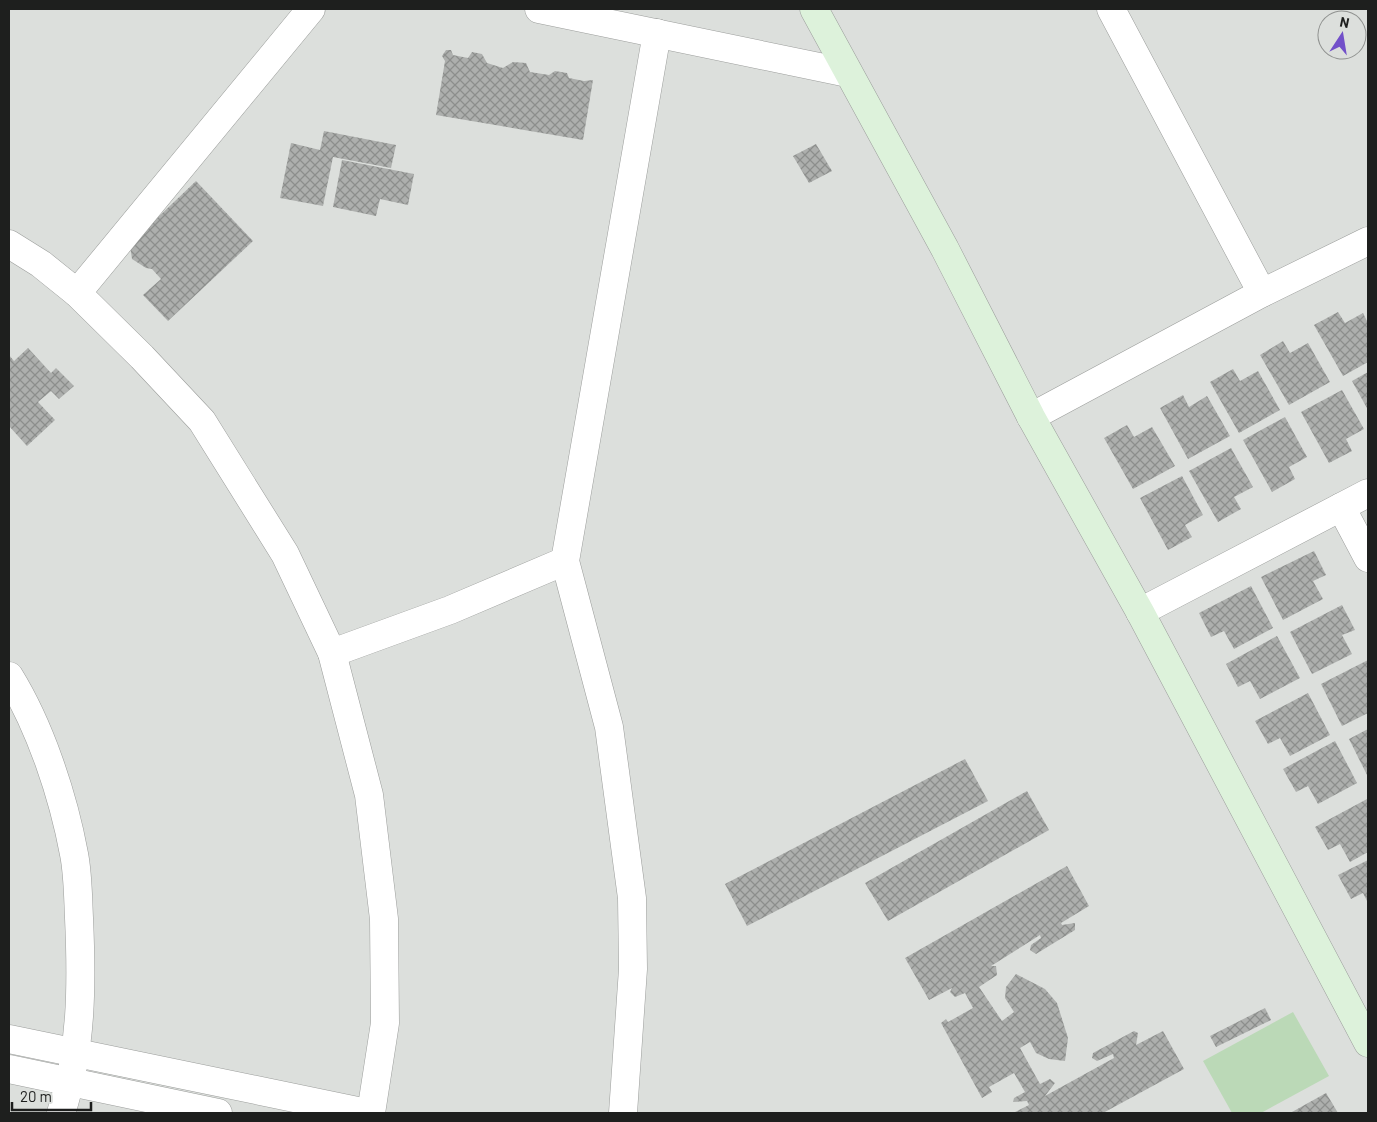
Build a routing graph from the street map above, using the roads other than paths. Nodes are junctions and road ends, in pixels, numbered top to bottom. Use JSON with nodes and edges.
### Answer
{"nodes":[{"id":1,"x":311,"y":9,"type":"edge"},
{"id":2,"x":545,"y":9,"type":"edge"},
{"id":3,"x":814,"y":9,"type":"edge"},
{"id":4,"x":1111,"y":9,"type":"edge"},
{"id":5,"x":657,"y":33,"type":"junction"},
{"id":6,"x":848,"y":73,"type":"junction"},
{"id":7,"x":1368,"y":240,"type":"edge"},
{"id":8,"x":9,"y":244,"type":"edge"},
{"id":9,"x":77,"y":292,"type":"junction"},
{"id":10,"x":1262,"y":293,"type":"junction"},
{"id":11,"x":1031,"y":417,"type":"junction"},
{"id":12,"x":1368,"y":493,"type":"edge"},
{"id":13,"x":1341,"y":508,"type":"junction"},
{"id":14,"x":1368,"y":558,"type":"edge"},
{"id":15,"x":565,"y":561,"type":"junction"},
{"id":16,"x":1140,"y":612,"type":"junction"},
{"id":17,"x":332,"y":653,"type":"junction"},
{"id":18,"x":9,"y":676,"type":"edge"},
{"id":19,"x":9,"y":1039,"type":"edge"},
{"id":20,"x":1368,"y":1044,"type":"edge"},
{"id":21,"x":77,"y":1054,"type":"junction"},
{"id":22,"x":9,"y":1070,"type":"edge"},
{"id":23,"x":71,"y":1083,"type":"junction"},
{"id":24,"x":61,"y":1113,"type":"edge"},
{"id":25,"x":218,"y":1113,"type":"edge"},
{"id":26,"x":369,"y":1113,"type":"edge"},
{"id":27,"x":623,"y":1113,"type":"edge"}],
"edges":[{"from":1,"to":9,"type":"street"},
{"from":2,"to":5,"type":"street"},
{"from":3,"to":6,"type":"main road"},
{"from":4,"to":10,"type":"street"},
{"from":5,"to":6,"type":"street"},
{"from":5,"to":15,"type":"street"},
{"from":6,"to":11,"type":"main road"},
{"from":7,"to":10,"type":"street"},
{"from":8,"to":9,"type":"street"},
{"from":9,"to":17,"type":"street"},
{"from":10,"to":11,"type":"street"},
{"from":11,"to":16,"type":"main road"},
{"from":12,"to":13,"type":"street"},
{"from":13,"to":14,"type":"street"},
{"from":13,"to":16,"type":"street"},
{"from":15,"to":17,"type":"street"},
{"from":15,"to":27,"type":"street"},
{"from":16,"to":20,"type":"main road"},
{"from":17,"to":26,"type":"street"},
{"from":18,"to":21,"type":"street"},
{"from":19,"to":21,"type":"street"},
{"from":21,"to":23,"type":"street"},
{"from":21,"to":26,"type":"street"},
{"from":22,"to":23,"type":"street"},
{"from":23,"to":24,"type":"street"},
{"from":23,"to":25,"type":"street"}]}
